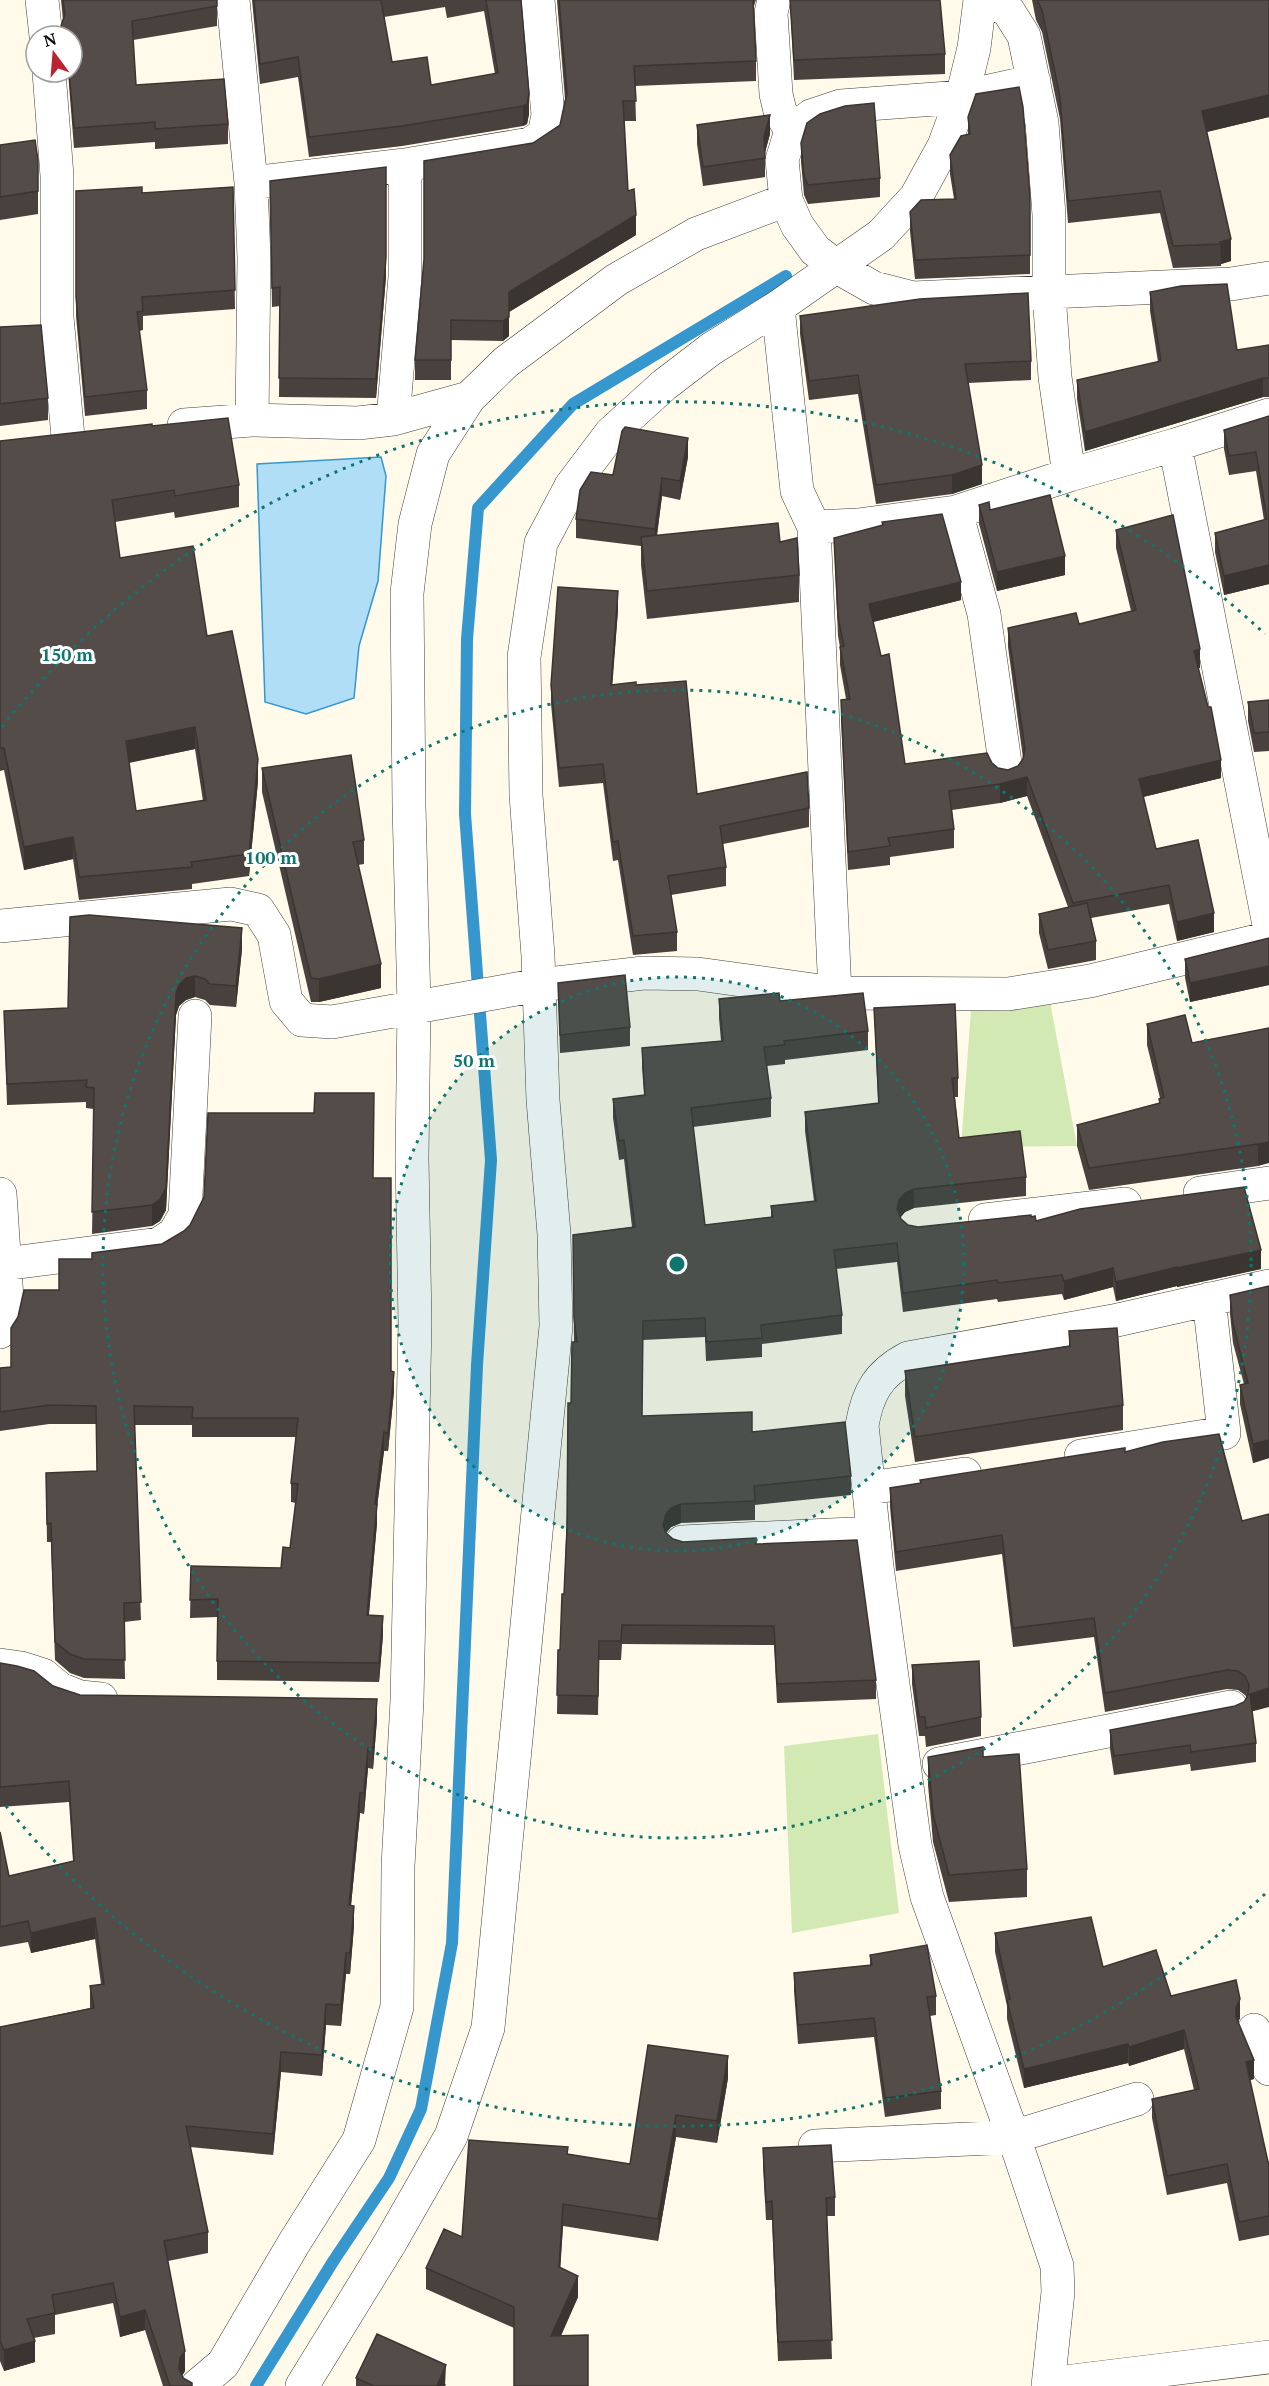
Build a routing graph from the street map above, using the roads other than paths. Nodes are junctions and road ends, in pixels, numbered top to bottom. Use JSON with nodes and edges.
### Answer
{"nodes":[{"id":1,"x":42,"y":0,"type":"edge"},
{"id":2,"x":233,"y":0,"type":"edge"},
{"id":3,"x":538,"y":0,"type":"edge"},
{"id":4,"x":774,"y":0,"type":"edge"},
{"id":5,"x":980,"y":0,"type":"edge"},
{"id":6,"x":993,"y":0,"type":"edge"},
{"id":7,"x":45,"y":24,"type":"edge"},
{"id":8,"x":1034,"y":81,"type":"junction"},
{"id":9,"x":51,"y":84,"type":"edge"},
{"id":10,"x":962,"y":97,"type":"junction"},
{"id":11,"x":790,"y":131,"type":"junction"},
{"id":12,"x":405,"y":165,"type":"junction"},
{"id":13,"x":251,"y":183,"type":"junction"},
{"id":14,"x":786,"y":200,"type":"junction"},
{"id":15,"x":837,"y":267,"type":"junction"},
{"id":16,"x":1269,"y":278,"type":"edge"},
{"id":17,"x":1049,"y":294,"type":"junction"},
{"id":18,"x":778,"y":307,"type":"junction"},
{"id":19,"x":469,"y":398,"type":"junction"},
{"id":20,"x":1269,"y":415,"type":"edge"},
{"id":21,"x":393,"y":419,"type":"junction"},
{"id":22,"x":252,"y":420,"type":"junction"},
{"id":23,"x":151,"y":427,"type":"edge"},
{"id":24,"x":66,"y":437,"type":"edge"},
{"id":25,"x":1175,"y":445,"type":"junction"},
{"id":26,"x":1069,"y":475,"type":"junction"},
{"id":27,"x":956,"y":512,"type":"junction"},
{"id":28,"x":814,"y":527,"type":"junction"},
{"id":29,"x":1006,"y":770,"type":"edge"},
{"id":30,"x":1269,"y":925,"type":"edge"},
{"id":31,"x":0,"y":926,"type":"edge"},
{"id":32,"x":1269,"y":938,"type":"edge"},
{"id":33,"x":539,"y":985,"type":"junction"},
{"id":34,"x":835,"y":993,"type":"junction"},
{"id":35,"x":414,"y":1006,"type":"junction"},
{"id":36,"x":195,"y":1016,"type":"dead end"},
{"id":37,"x":1269,"y":1183,"type":"edge"},
{"id":38,"x":0,"y":1194,"type":"edge"},
{"id":39,"x":951,"y":1224,"type":"edge"},
{"id":40,"x":4,"y":1263,"type":"junction"},
{"id":41,"x":1269,"y":1286,"type":"edge"},
{"id":42,"x":1209,"y":1299,"type":"junction"},
{"id":43,"x":0,"y":1332,"type":"edge"},
{"id":44,"x":1052,"y":1461,"type":"edge"},
{"id":45,"x":994,"y":1469,"type":"edge"},
{"id":46,"x":869,"y":1488,"type":"junction"},
{"id":47,"x":873,"y":1533,"type":"junction"},
{"id":48,"x":682,"y":1542,"type":"edge"},
{"id":49,"x":0,"y":1665,"type":"edge"},
{"id":50,"x":125,"y":1699,"type":"edge"},
{"id":51,"x":1231,"y":1707,"type":"edge"},
{"id":52,"x":905,"y":1770,"type":"junction"},
{"id":53,"x":1254,"y":2030,"type":"dead end"},
{"id":54,"x":1269,"y":2069,"type":"edge"},
{"id":55,"x":1137,"y":2099,"type":"dead end"},
{"id":56,"x":1013,"y":2137,"type":"junction"},
{"id":57,"x":815,"y":2146,"type":"edge"},
{"id":58,"x":1269,"y":2357,"type":"edge"},
{"id":59,"x":1048,"y":2385,"type":"edge"},
{"id":60,"x":197,"y":2386,"type":"edge"},
{"id":61,"x":302,"y":2386,"type":"edge"}],
"edges":[{"from":1,"to":7,"type":"street"},
{"from":2,"to":13,"type":"street"},
{"from":3,"to":12,"type":"street"},
{"from":4,"to":11,"type":"street"},
{"from":5,"to":10,"type":"street"},
{"from":6,"to":8,"type":"street"},
{"from":8,"to":10,"type":"street"},
{"from":8,"to":17,"type":"street"},
{"from":9,"to":24,"type":"street"},
{"from":10,"to":11,"type":"street"},
{"from":10,"to":15,"type":"street"},
{"from":11,"to":14,"type":"street"},
{"from":12,"to":13,"type":"street"},
{"from":12,"to":21,"type":"street"},
{"from":13,"to":22,"type":"street"},
{"from":14,"to":15,"type":"street"},
{"from":14,"to":19,"type":"street"},
{"from":15,"to":17,"type":"street"},
{"from":15,"to":18,"type":"street"},
{"from":16,"to":17,"type":"street"},
{"from":17,"to":26,"type":"street"},
{"from":18,"to":28,"type":"street"},
{"from":18,"to":33,"type":"street"},
{"from":19,"to":21,"type":"street"},
{"from":19,"to":35,"type":"street"},
{"from":20,"to":25,"type":"street"},
{"from":21,"to":22,"type":"street"},
{"from":22,"to":23,"type":"street"},
{"from":25,"to":26,"type":"street"},
{"from":25,"to":30,"type":"street"},
{"from":26,"to":27,"type":"street"},
{"from":27,"to":28,"type":"street"},
{"from":27,"to":29,"type":"street"},
{"from":28,"to":34,"type":"street"},
{"from":31,"to":35,"type":"street"},
{"from":32,"to":34,"type":"street"},
{"from":33,"to":34,"type":"street"},
{"from":33,"to":35,"type":"street"},
{"from":33,"to":61,"type":"street"},
{"from":35,"to":60,"type":"street"},
{"from":36,"to":40,"type":"street"},
{"from":37,"to":39,"type":"street"},
{"from":38,"to":40,"type":"street"},
{"from":40,"to":43,"type":"street"},
{"from":41,"to":42,"type":"street"},
{"from":42,"to":44,"type":"street"},
{"from":42,"to":46,"type":"street"},
{"from":45,"to":46,"type":"street"},
{"from":46,"to":47,"type":"street"},
{"from":47,"to":48,"type":"street"},
{"from":47,"to":52,"type":"street"},
{"from":49,"to":50,"type":"street"},
{"from":51,"to":52,"type":"street"},
{"from":52,"to":56,"type":"street"},
{"from":53,"to":54,"type":"street"},
{"from":55,"to":56,"type":"street"},
{"from":56,"to":57,"type":"street"},
{"from":56,"to":59,"type":"street"},
{"from":58,"to":59,"type":"street"}]}
